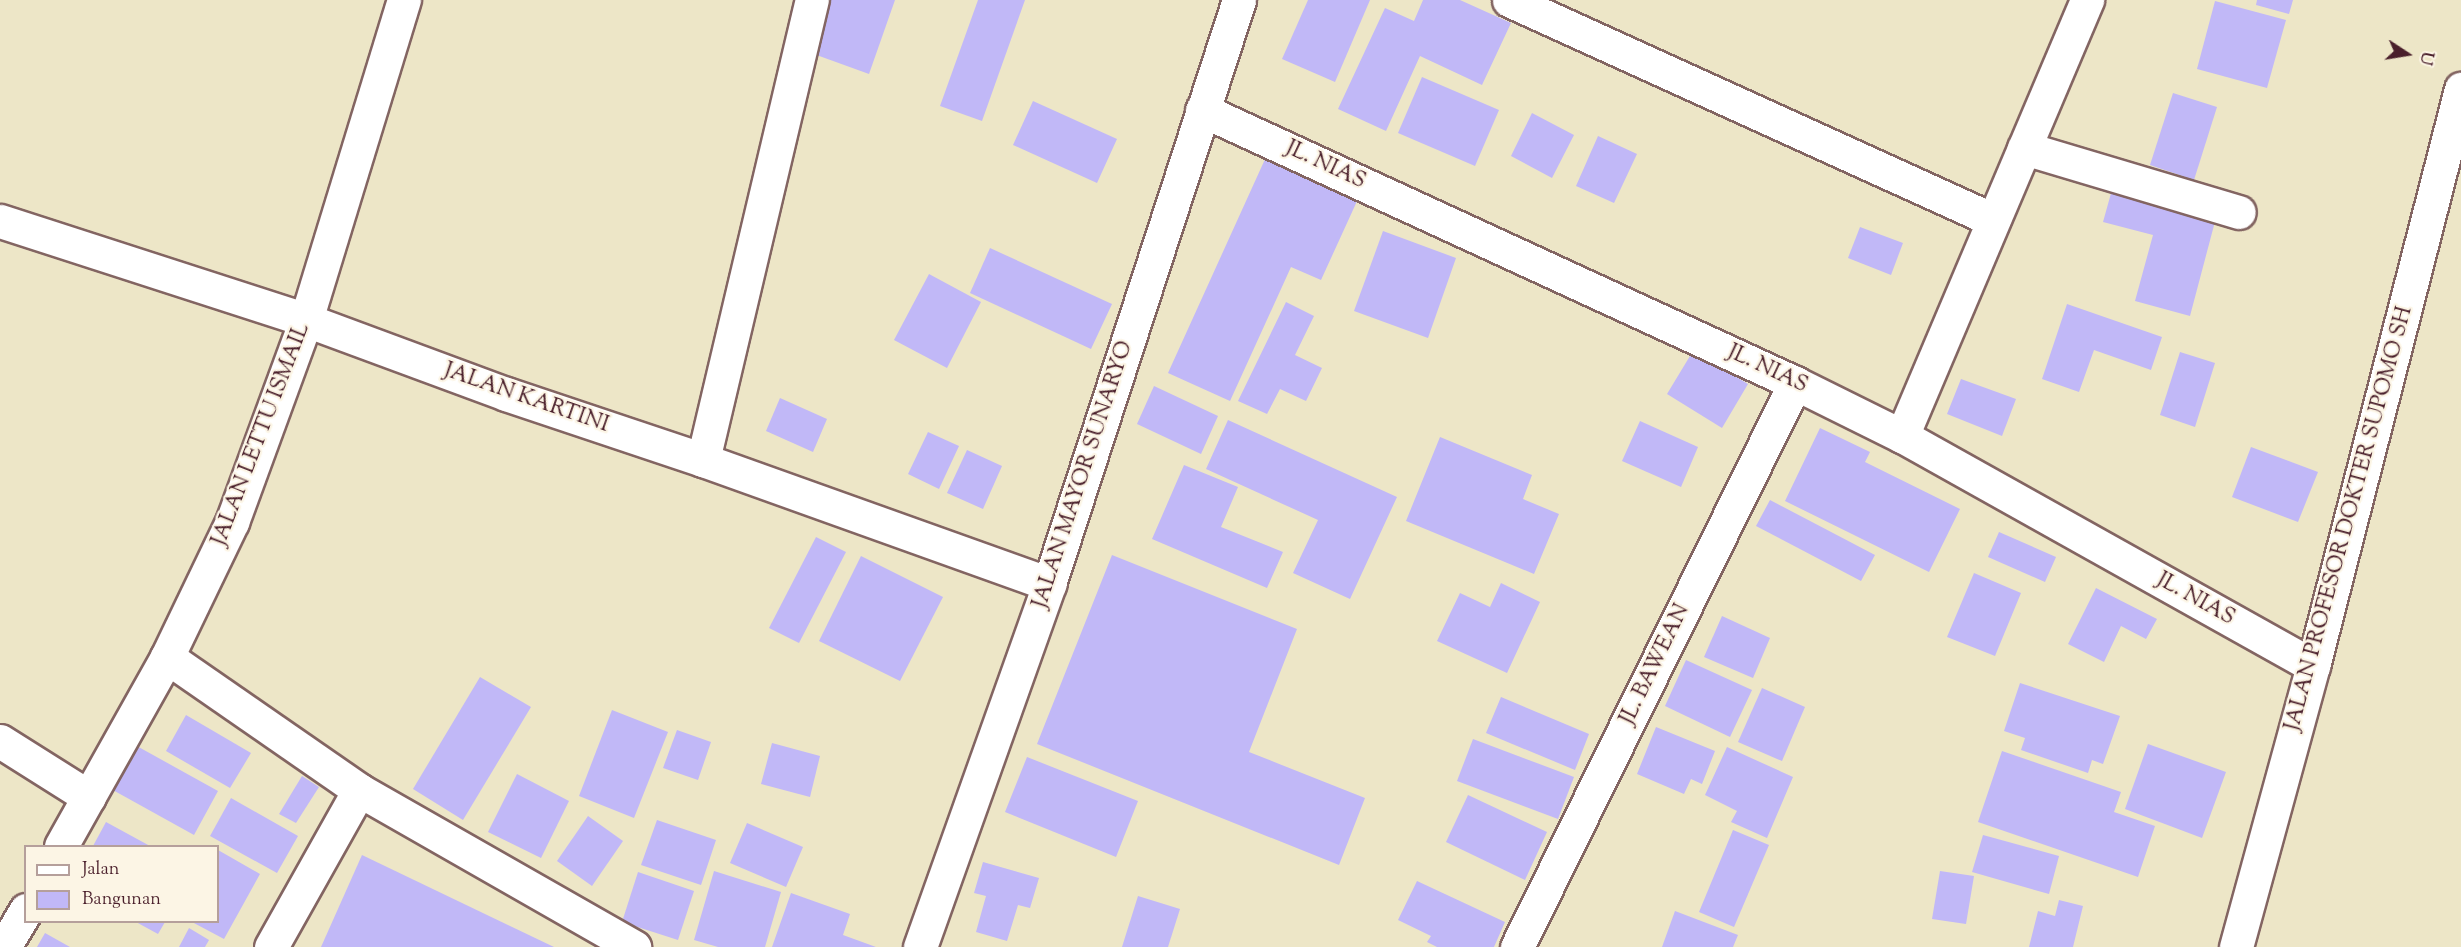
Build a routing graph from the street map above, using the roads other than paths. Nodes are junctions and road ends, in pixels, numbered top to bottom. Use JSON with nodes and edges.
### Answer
{"nodes":[{"id":1,"x":404,"y":0,"type":"edge"},
{"id":2,"x":812,"y":0,"type":"edge"},
{"id":3,"x":1239,"y":0,"type":"edge"},
{"id":4,"x":1509,"y":0,"type":"edge"},
{"id":5,"x":2087,"y":0,"type":"edge"},
{"id":6,"x":2461,"y":89,"type":"edge"},
{"id":7,"x":1202,"y":110,"type":"junction"},
{"id":8,"x":2024,"y":148,"type":"junction"},
{"id":9,"x":2239,"y":212,"type":"dead end"},
{"id":10,"x":1994,"y":220,"type":"junction"},
{"id":11,"x":0,"y":221,"type":"edge"},
{"id":12,"x":306,"y":320,"type":"junction"},
{"id":13,"x":1795,"y":383,"type":"junction"},
{"id":14,"x":1902,"y":436,"type":"junction"},
{"id":15,"x":703,"y":460,"type":"junction"},
{"id":16,"x":1049,"y":584,"type":"junction"},
{"id":17,"x":167,"y":657,"type":"junction"},
{"id":18,"x":2313,"y":666,"type":"junction"},
{"id":19,"x":0,"y":741,"type":"edge"},
{"id":20,"x":359,"y":790,"type":"junction"},
{"id":21,"x":89,"y":797,"type":"junction"},
{"id":22,"x":62,"y":845,"type":"edge"},
{"id":23,"x":24,"y":913,"type":"edge"},
{"id":24,"x":4,"y":947,"type":"edge"},
{"id":25,"x":271,"y":947,"type":"edge"},
{"id":26,"x":634,"y":947,"type":"edge"},
{"id":27,"x":920,"y":947,"type":"edge"},
{"id":28,"x":1517,"y":947,"type":"edge"},
{"id":29,"x":2236,"y":947,"type":"edge"}],
"edges":[{"from":1,"to":12,"type":"street","name":"JALAN LETTU ISMAIL"},
{"from":2,"to":15,"type":"street"},
{"from":3,"to":7,"type":"street","name":"JALAN MAYOR SUNARYO"},
{"from":4,"to":10,"type":"street"},
{"from":5,"to":8,"type":"street"},
{"from":6,"to":18,"type":"street","name":"JALAN PROFESOR DOKTER SUPOMO SH"},
{"from":7,"to":13,"type":"street","name":"JL. NIAS"},
{"from":7,"to":16,"type":"street","name":"JALAN MAYOR SUNARYO"},
{"from":8,"to":9,"type":"street"},
{"from":8,"to":10,"type":"street"},
{"from":10,"to":14,"type":"street"},
{"from":11,"to":12,"type":"street","name":"JALAN KARTINI"},
{"from":12,"to":15,"type":"street","name":"JALAN KARTINI"},
{"from":12,"to":17,"type":"street","name":"JALAN LETTU ISMAIL"},
{"from":13,"to":14,"type":"street","name":"JL. NIAS"},
{"from":13,"to":28,"type":"street","name":"JL. BAWEAN"},
{"from":14,"to":18,"type":"street","name":"JL. NIAS"},
{"from":15,"to":16,"type":"street","name":"JALAN KARTINI"},
{"from":16,"to":27,"type":"street","name":"JALAN MAYOR SUNARYO"},
{"from":17,"to":20,"type":"street"},
{"from":17,"to":21,"type":"street","name":"JALAN LETTU ISMAIL"},
{"from":18,"to":29,"type":"street","name":"JALAN PROFESOR DOKTER SUPOMO SH"},
{"from":19,"to":21,"type":"street"},
{"from":20,"to":25,"type":"street"},
{"from":20,"to":26,"type":"street"},
{"from":21,"to":22,"type":"street","name":"JALAN LETTU ISMAIL"},
{"from":23,"to":24,"type":"street"}]}
